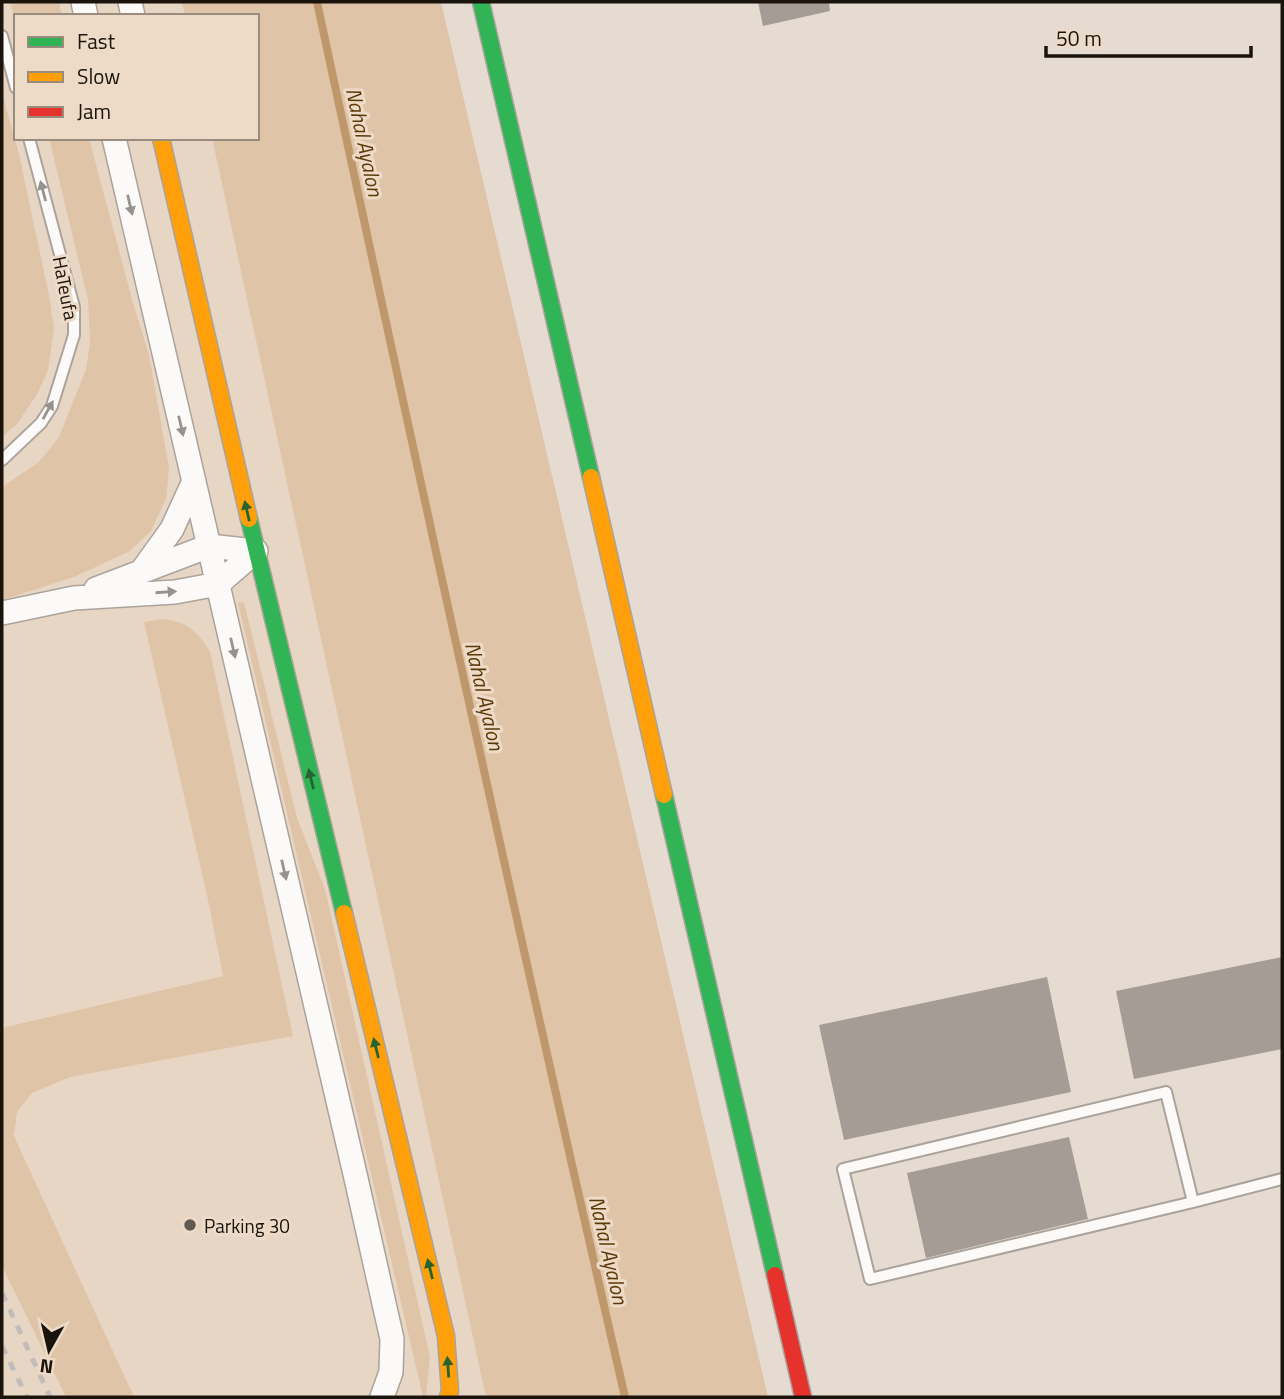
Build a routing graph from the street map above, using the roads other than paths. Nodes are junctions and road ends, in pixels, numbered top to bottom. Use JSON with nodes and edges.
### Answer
{"nodes":[{"id":1,"x":481,"y":2,"type":"edge"},
{"id":2,"x":2,"y":36,"type":"edge"},
{"id":3,"x":14,"y":81,"type":"edge"},
{"id":4,"x":30,"y":140,"type":"edge"},
{"id":5,"x":114,"y":140,"type":"edge"},
{"id":6,"x":161,"y":140,"type":"edge"},
{"id":7,"x":2,"y":460,"type":"edge"},
{"id":8,"x":194,"y":481,"type":"junction"},
{"id":9,"x":209,"y":546,"type":"junction"},
{"id":10,"x":256,"y":551,"type":"junction"},
{"id":11,"x":141,"y":572,"type":"junction"},
{"id":12,"x":218,"y":584,"type":"junction"},
{"id":13,"x":74,"y":598,"type":"junction"},
{"id":14,"x":2,"y":613,"type":"edge"},
{"id":15,"x":1282,"y":1180,"type":"edge"},
{"id":16,"x":1193,"y":1202,"type":"junction"},
{"id":17,"x":382,"y":1397,"type":"edge"},
{"id":18,"x":448,"y":1397,"type":"edge"},
{"id":19,"x":803,"y":1397,"type":"edge"}],
"edges":[{"from":1,"to":19,"type":"main road"},
{"from":2,"to":3,"type":"lane"},
{"from":7,"to":4,"type":"lane","name":"HaTeufa","one_way":true},
{"from":5,"to":8,"type":"street","one_way":true},
{"from":10,"to":6,"type":"main road","one_way":true},
{"from":8,"to":9,"type":"street"},
{"from":8,"to":11,"type":"street"},
{"from":9,"to":10,"type":"street"},
{"from":9,"to":11,"type":"street"},
{"from":9,"to":12,"type":"street"},
{"from":10,"to":12,"type":"street"},
{"from":18,"to":10,"type":"main road","one_way":true},
{"from":11,"to":13,"type":"street"},
{"from":13,"to":12,"type":"street","one_way":true},
{"from":12,"to":17,"type":"street","one_way":true},
{"from":13,"to":14,"type":"street"},
{"from":15,"to":16,"type":"lane"},
{"from":16,"to":16,"type":"lane"}]}
